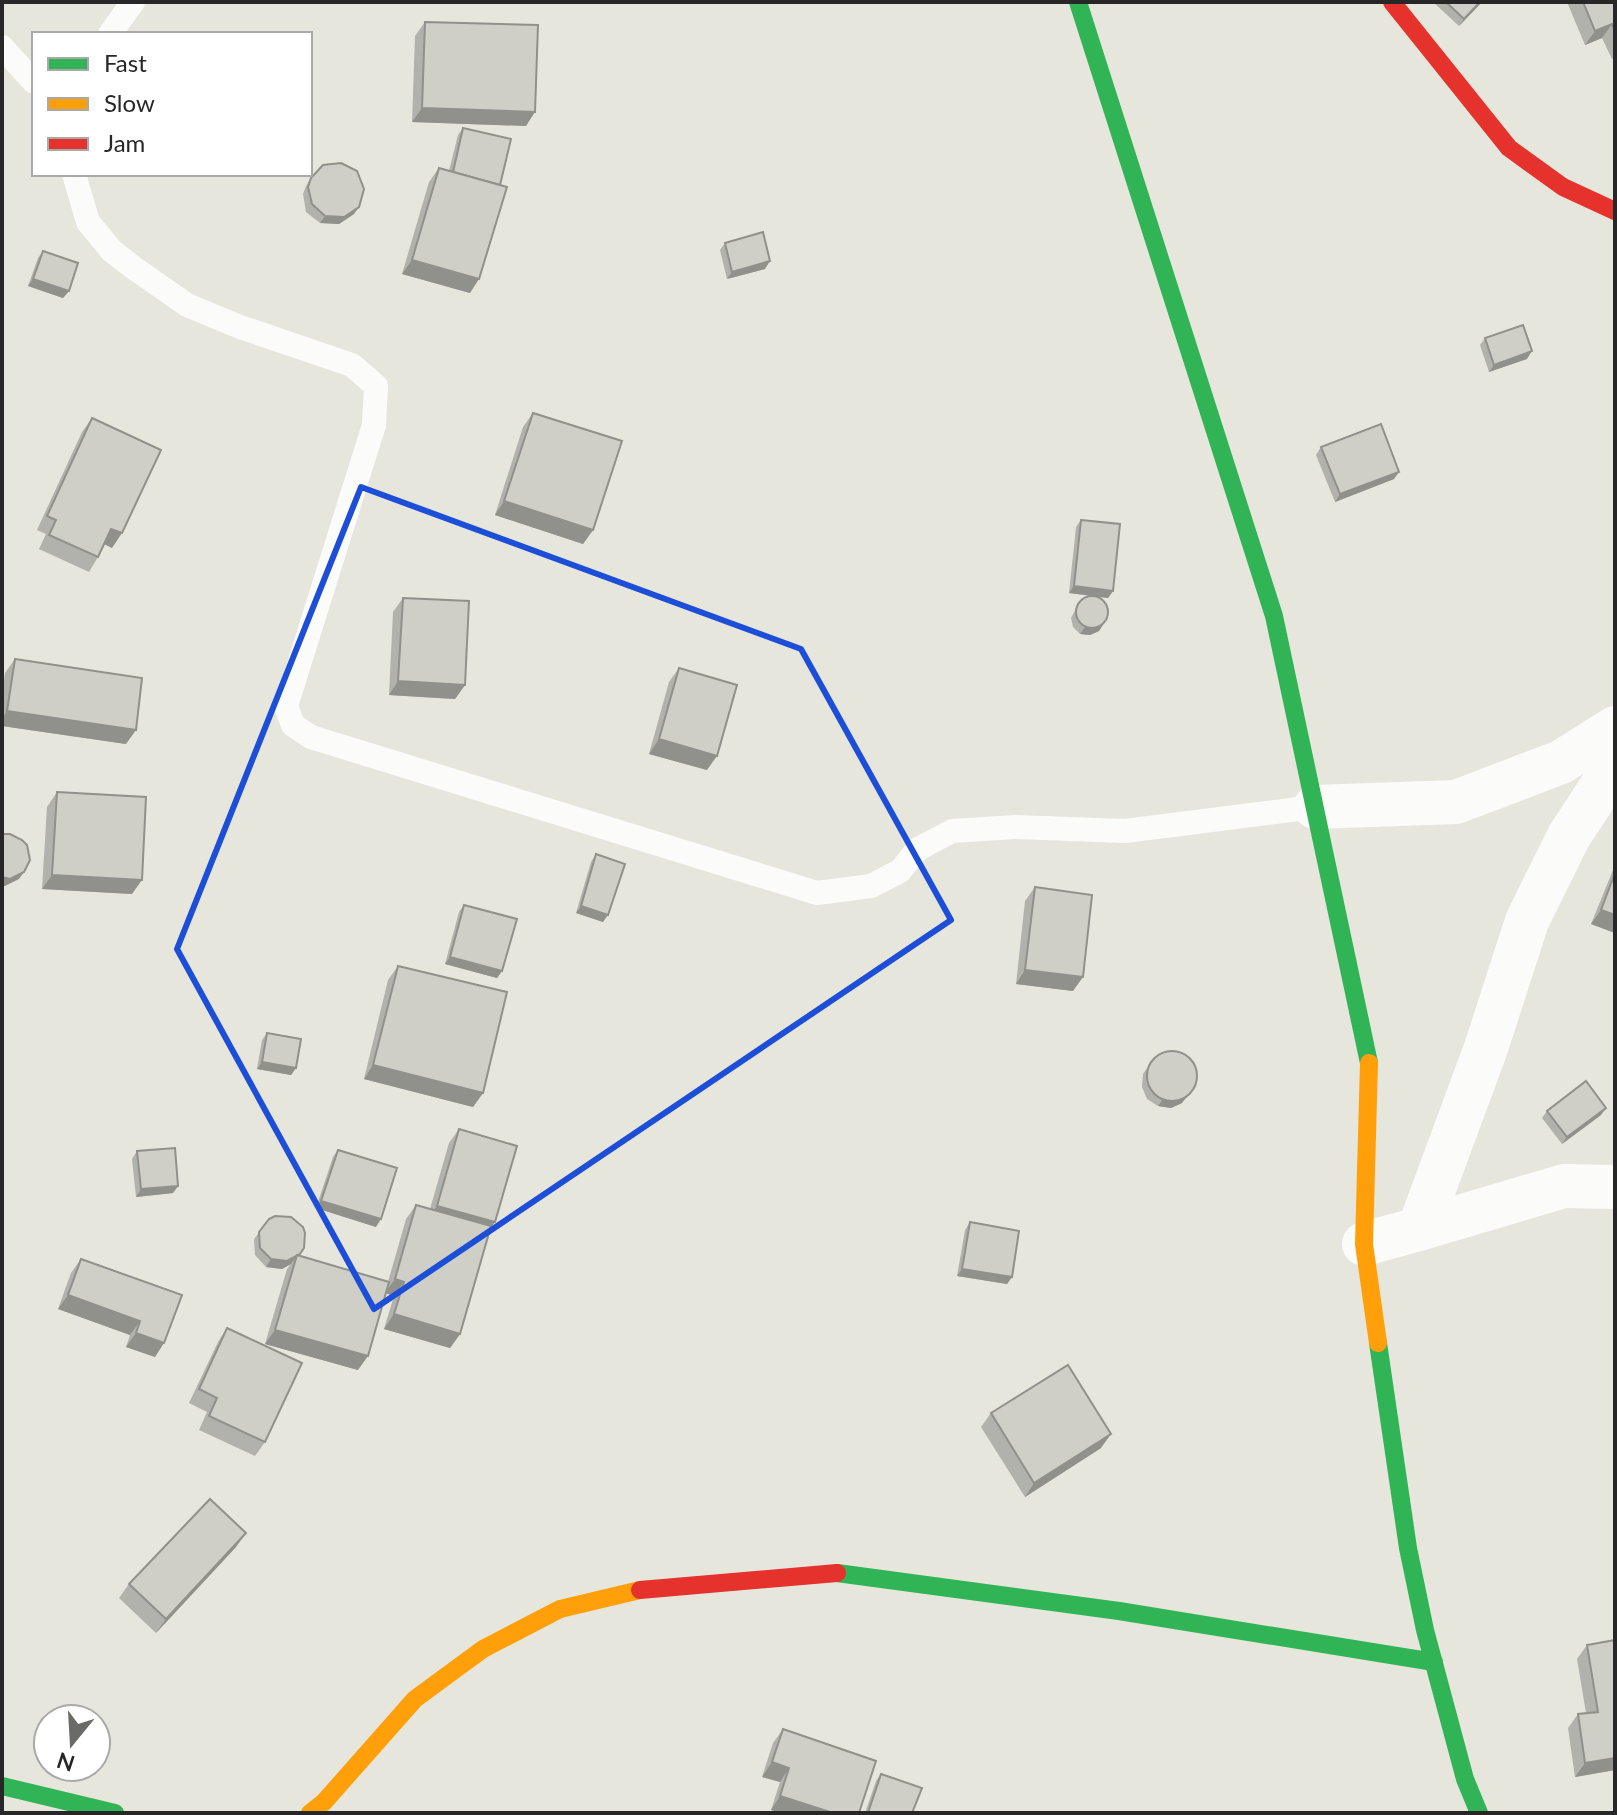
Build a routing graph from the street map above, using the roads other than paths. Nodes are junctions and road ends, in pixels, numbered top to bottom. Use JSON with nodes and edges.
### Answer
{"nodes":[{"id":1,"x":133,"y":2,"type":"edge"},
{"id":2,"x":1078,"y":2,"type":"edge"},
{"id":3,"x":1392,"y":2,"type":"edge"},
{"id":4,"x":111,"y":32,"type":"edge"},
{"id":5,"x":2,"y":47,"type":"edge"},
{"id":6,"x":32,"y":80,"type":"edge"},
{"id":7,"x":75,"y":176,"type":"edge"},
{"id":8,"x":1615,"y":211,"type":"edge"},
{"id":9,"x":1615,"y":728,"type":"edge"},
{"id":10,"x":1615,"y":766,"type":"edge"},
{"id":11,"x":1315,"y":807,"type":"junction"},
{"id":12,"x":1615,"y":1187,"type":"edge"},
{"id":13,"x":1419,"y":1229,"type":"junction"},
{"id":14,"x":1364,"y":1244,"type":"junction"},
{"id":15,"x":1434,"y":1662,"type":"junction"},
{"id":16,"x":2,"y":1786,"type":"edge"},
{"id":17,"x":115,"y":1813,"type":"edge"},
{"id":18,"x":310,"y":1813,"type":"edge"},
{"id":19,"x":1479,"y":1813,"type":"edge"}],
"edges":[{"from":1,"to":4,"type":"lane"},
{"from":2,"to":11,"type":"street"},
{"from":3,"to":8,"type":"street"},
{"from":5,"to":6,"type":"lane"},
{"from":7,"to":11,"type":"lane"},
{"from":9,"to":11,"type":"street"},
{"from":10,"to":13,"type":"street"},
{"from":11,"to":14,"type":"street"},
{"from":12,"to":13,"type":"street"},
{"from":13,"to":14,"type":"street"},
{"from":14,"to":15,"type":"street"},
{"from":15,"to":18,"type":"street"},
{"from":15,"to":19,"type":"street"},
{"from":16,"to":17,"type":"street"}]}
